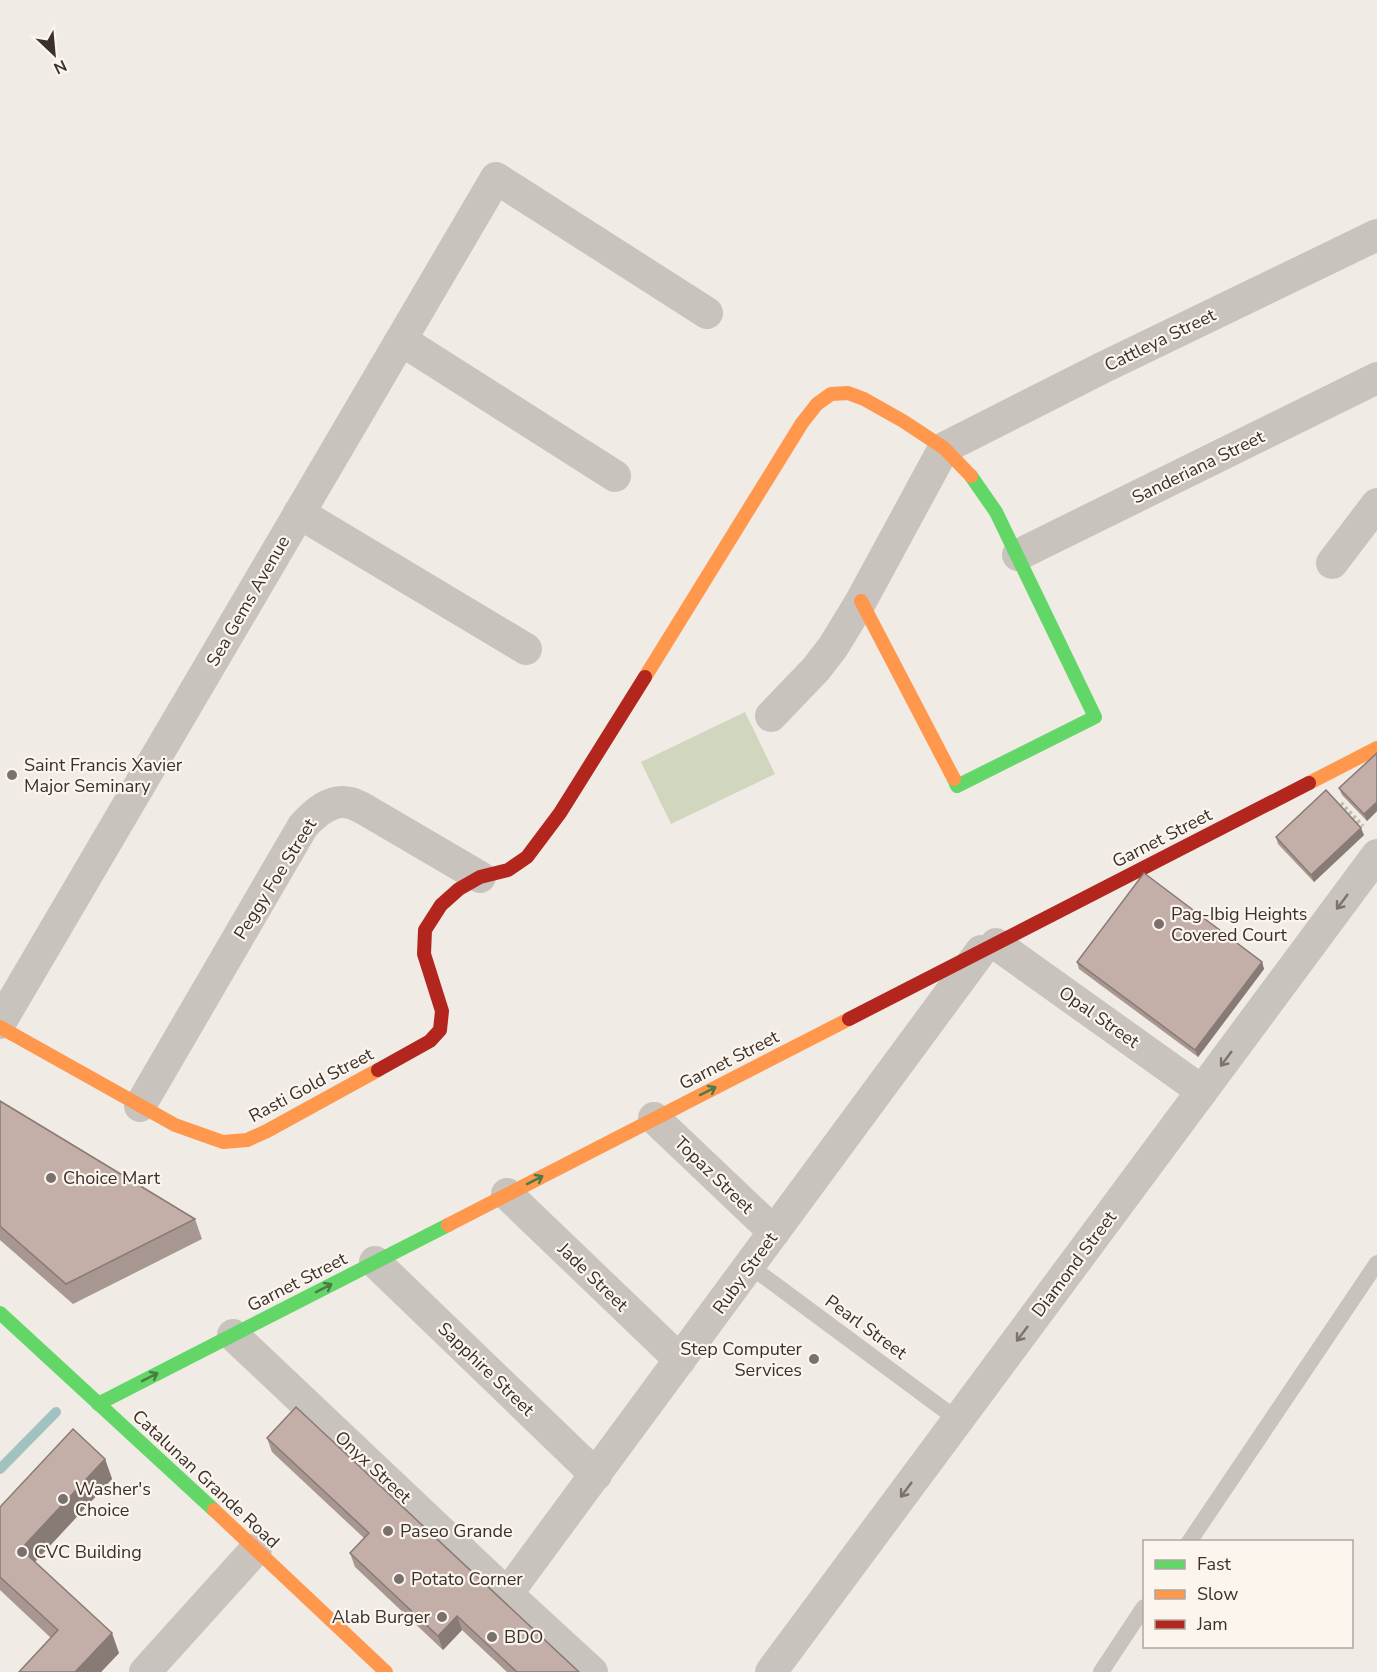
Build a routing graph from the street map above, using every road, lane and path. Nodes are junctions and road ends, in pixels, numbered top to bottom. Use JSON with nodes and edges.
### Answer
{"nodes":[{"id":1,"x":1377,"y":235,"type":"edge"},
{"id":2,"x":707,"y":313,"type":"dead end"},
{"id":3,"x":401,"y":340,"type":"junction"},
{"id":4,"x":1377,"y":378,"type":"edge"},
{"id":5,"x":944,"y":448,"type":"junction"},
{"id":6,"x":615,"y":476,"type":"dead end"},
{"id":7,"x":1377,"y":504,"type":"edge"},
{"id":8,"x":299,"y":513,"type":"junction"},
{"id":9,"x":1018,"y":555,"type":"junction"},
{"id":10,"x":1332,"y":563,"type":"dead end"},
{"id":11,"x":861,"y":601,"type":"junction"},
{"id":12,"x":526,"y":649,"type":"dead end"},
{"id":13,"x":771,"y":716,"type":"dead end"},
{"id":14,"x":1377,"y":748,"type":"edge"},
{"id":15,"x":1318,"y":778,"type":"junction"},
{"id":16,"x":1373,"y":844,"type":"edge"},
{"id":17,"x":480,"y":877,"type":"junction"},
{"id":18,"x":988,"y":947,"type":"junction"},
{"id":19,"x":0,"y":1025,"type":"edge"},
{"id":20,"x":1202,"y":1091,"type":"junction"},
{"id":21,"x":140,"y":1106,"type":"junction"},
{"id":22,"x":654,"y":1118,"type":"junction"},
{"id":23,"x":507,"y":1194,"type":"junction"},
{"id":24,"x":774,"y":1232,"type":"junction"},
{"id":25,"x":375,"y":1262,"type":"junction"},
{"id":26,"x":1377,"y":1263,"type":"edge"},
{"id":27,"x":750,"y":1266,"type":"junction"},
{"id":28,"x":0,"y":1313,"type":"edge"},
{"id":29,"x":233,"y":1335,"type":"junction"},
{"id":30,"x":680,"y":1360,"type":"junction"},
{"id":31,"x":98,"y":1404,"type":"junction"},
{"id":32,"x":958,"y":1420,"type":"junction"},
{"id":33,"x":596,"y":1475,"type":"junction"},
{"id":34,"x":1190,"y":1540,"type":"edge"},
{"id":35,"x":256,"y":1549,"type":"junction"},
{"id":36,"x":507,"y":1594,"type":"junction"},
{"id":37,"x":1143,"y":1609,"type":"edge"},
{"id":38,"x":145,"y":1672,"type":"edge"},
{"id":39,"x":386,"y":1672,"type":"edge"},
{"id":40,"x":592,"y":1672,"type":"edge"},
{"id":41,"x":771,"y":1672,"type":"edge"},
{"id":42,"x":1101,"y":1672,"type":"edge"}],
"edges":[{"from":1,"to":5,"type":"street","name":"Cattleya Street"},
{"from":2,"to":3,"type":"street","name":"Sea Gems Avenue"},
{"from":3,"to":6,"type":"street"},
{"from":3,"to":8,"type":"street","name":"Sea Gems Avenue"},
{"from":4,"to":9,"type":"street","name":"Sanderiana Street"},
{"from":5,"to":9,"type":"street","name":"Rasti Gold Street"},
{"from":5,"to":11,"type":"street"},
{"from":5,"to":17,"type":"street","name":"Rasti Gold Street"},
{"from":7,"to":10,"type":"street"},
{"from":8,"to":12,"type":"street"},
{"from":8,"to":19,"type":"street","name":"Sea Gems Avenue"},
{"from":9,"to":11,"type":"street","name":"Rasti Gold Street"},
{"from":11,"to":13,"type":"street"},
{"from":14,"to":15,"type":"street","name":"Garnet Street"},
{"from":15,"to":16,"type":"path"},
{"from":15,"to":18,"type":"street","name":"Garnet Street"},
{"from":16,"to":20,"type":"street","name":"Diamond Street","one_way":true},
{"from":17,"to":21,"type":"street","name":"Rasti Gold Street"},
{"from":17,"to":21,"type":"street","name":"Peggy Foe Street"},
{"from":18,"to":20,"type":"street","name":"Opal Street"},
{"from":22,"to":18,"type":"street","name":"Garnet Street","one_way":true},
{"from":18,"to":24,"type":"street","name":"Ruby Street"},
{"from":19,"to":21,"type":"street","name":"Rasti Gold Street"},
{"from":20,"to":32,"type":"street","name":"Diamond Street","one_way":true},
{"from":23,"to":22,"type":"street","name":"Garnet Street","one_way":true},
{"from":22,"to":24,"type":"street","name":"Topaz Street"},
{"from":23,"to":25,"type":"street","name":"Garnet Street"},
{"from":23,"to":30,"type":"street","name":"Jade Street"},
{"from":24,"to":27,"type":"street","name":"Ruby Street"},
{"from":29,"to":25,"type":"street","name":"Garnet Street","one_way":true},
{"from":25,"to":33,"type":"street","name":"Sapphire Street"},
{"from":26,"to":34,"type":"lane"},
{"from":27,"to":30,"type":"street","name":"Ruby Street"},
{"from":27,"to":32,"type":"lane","name":"Pearl Street"},
{"from":28,"to":31,"type":"street","name":"Catalunan Grande Road"},
{"from":31,"to":29,"type":"street","name":"Garnet Street","one_way":true},
{"from":29,"to":36,"type":"street","name":"Onyx Street"},
{"from":30,"to":33,"type":"street","name":"Ruby Street"},
{"from":31,"to":35,"type":"street","name":"Catalunan Grande Road"},
{"from":32,"to":41,"type":"street","name":"Diamond Street","one_way":true},
{"from":33,"to":36,"type":"street","name":"Ruby Street"},
{"from":35,"to":38,"type":"street"},
{"from":35,"to":39,"type":"street","name":"Catalunan Grande Road"},
{"from":36,"to":40,"type":"street","name":"Onyx Street"},
{"from":37,"to":42,"type":"lane"}]}
